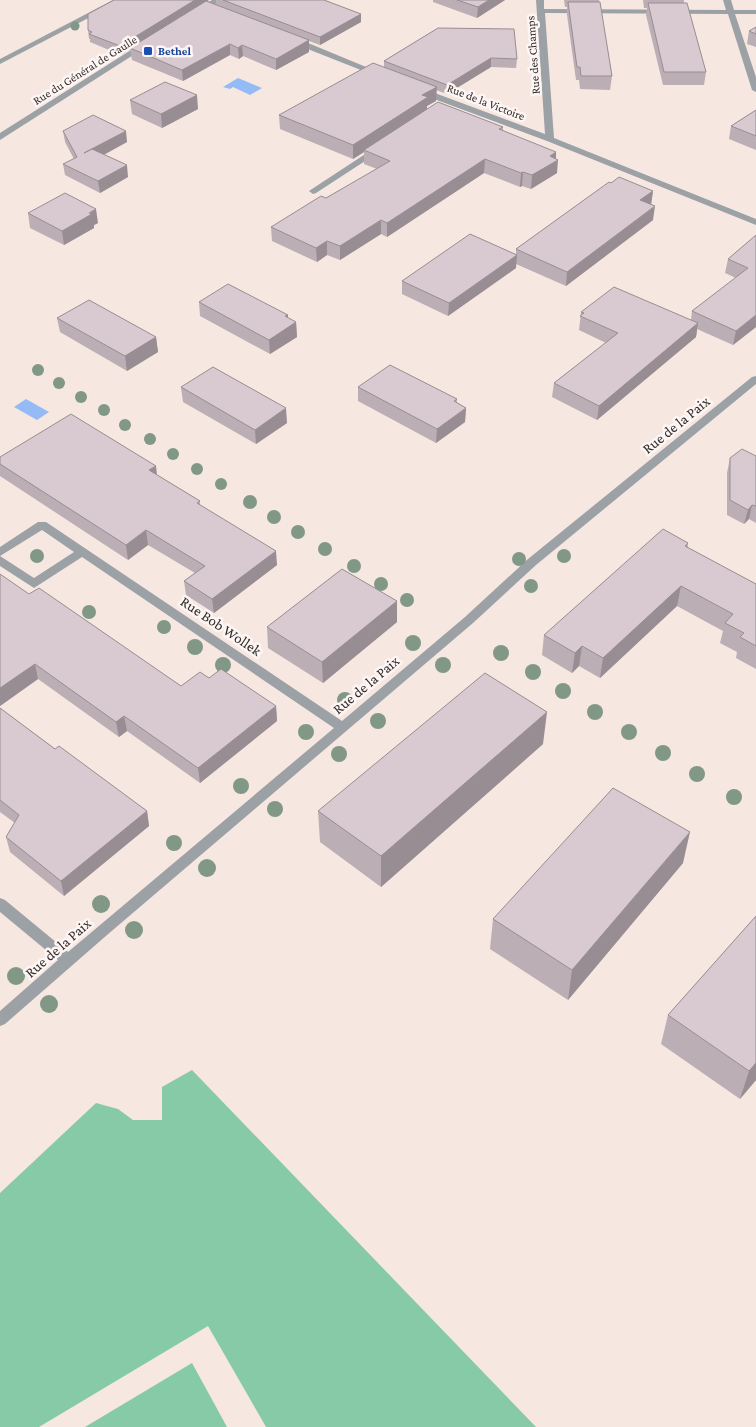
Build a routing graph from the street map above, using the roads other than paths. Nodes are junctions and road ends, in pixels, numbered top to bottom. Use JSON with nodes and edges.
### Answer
{"nodes":[{"id":1,"x":119,"y":0,"type":"edge"},
{"id":2,"x":218,"y":0,"type":"edge"},
{"id":3,"x":540,"y":0,"type":"edge"},
{"id":4,"x":727,"y":0,"type":"edge"},
{"id":5,"x":541,"y":11,"type":"junction"},
{"id":6,"x":730,"y":12,"type":"junction"},
{"id":7,"x":756,"y":12,"type":"edge"},
{"id":8,"x":187,"y":19,"type":"edge"},
{"id":9,"x":288,"y":38,"type":"edge"},
{"id":10,"x":154,"y":39,"type":"edge"},
{"id":11,"x":0,"y":52,"type":"edge"},
{"id":12,"x":11,"y":56,"type":"junction"},
{"id":13,"x":0,"y":62,"type":"edge"},
{"id":14,"x":387,"y":77,"type":"edge"},
{"id":15,"x":414,"y":88,"type":"edge"},
{"id":16,"x":756,"y":90,"type":"edge"},
{"id":17,"x":450,"y":102,"type":"junction"},
{"id":18,"x":442,"y":108,"type":"edge"},
{"id":19,"x":0,"y":137,"type":"edge"},
{"id":20,"x":550,"y":139,"type":"junction"},
{"id":21,"x":386,"y":144,"type":"edge"},
{"id":22,"x":313,"y":191,"type":"dead end"},
{"id":23,"x":756,"y":222,"type":"edge"},
{"id":24,"x":756,"y":379,"type":"edge"},
{"id":25,"x":0,"y":552,"type":"edge"},
{"id":26,"x":82,"y":552,"type":"junction"},
{"id":27,"x":0,"y":560,"type":"edge"},
{"id":28,"x":342,"y":727,"type":"junction"},
{"id":29,"x":0,"y":904,"type":"edge"},
{"id":30,"x":68,"y":960,"type":"junction"},
{"id":31,"x":0,"y":1020,"type":"edge"}],
"edges":[{"from":1,"to":12,"type":"street"},
{"from":2,"to":8,"type":"street"},
{"from":3,"to":5,"type":"street","name":"Rue des Champs"},
{"from":4,"to":6,"type":"street"},
{"from":5,"to":6,"type":"street"},
{"from":5,"to":20,"type":"street","name":"Rue des Champs"},
{"from":6,"to":7,"type":"street"},
{"from":6,"to":16,"type":"street"},
{"from":9,"to":14,"type":"street"},
{"from":10,"to":19,"type":"street","name":"Rue du Général de Gaulle"},
{"from":11,"to":12,"type":"street"},
{"from":12,"to":13,"type":"street"},
{"from":15,"to":17,"type":"street","name":"Rue de la Victoire"},
{"from":17,"to":18,"type":"street"},
{"from":17,"to":20,"type":"street","name":"Rue de la Victoire"},
{"from":20,"to":23,"type":"street","name":"Rue de la Victoire"},
{"from":21,"to":22,"type":"street"},
{"from":24,"to":28,"type":"street","name":"Rue de la Paix"},
{"from":25,"to":26,"type":"street","name":"Rue Bob Wollek"},
{"from":26,"to":27,"type":"street"},
{"from":26,"to":28,"type":"street","name":"Rue Bob Wollek"},
{"from":28,"to":30,"type":"street","name":"Rue de la Paix"},
{"from":29,"to":30,"type":"street"},
{"from":30,"to":31,"type":"street","name":"Rue de la Paix"}]}
